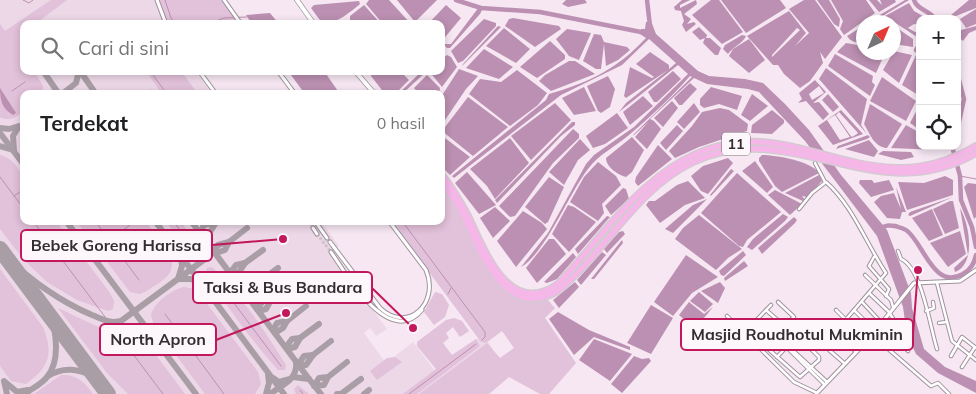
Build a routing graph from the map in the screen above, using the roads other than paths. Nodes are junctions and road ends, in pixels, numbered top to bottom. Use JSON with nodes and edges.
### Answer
{"nodes":[{"id":1,"x":158,"y":0,"type":"edge"},
{"id":2,"x":224,"y":0,"type":"edge"},
{"id":3,"x":298,"y":2,"type":"edge"},
{"id":4,"x":165,"y":20,"type":"edge"},
{"id":5,"x":239,"y":20,"type":"edge"},
{"id":6,"x":311,"y":20,"type":"edge"},
{"id":7,"x":202,"y":75,"type":"edge"},
{"id":8,"x":281,"y":75,"type":"edge"},
{"id":9,"x":358,"y":75,"type":"edge"},
{"id":10,"x":213,"y":90,"type":"edge"},
{"id":11,"x":292,"y":90,"type":"edge"},
{"id":12,"x":371,"y":90,"type":"edge"},
{"id":13,"x":976,"y":146,"type":"edge"},
{"id":14,"x":976,"y":153,"type":"edge"},
{"id":15,"x":815,"y":163,"type":"dead end"},
{"id":16,"x":445,"y":179,"type":"edge"},
{"id":17,"x":828,"y":184,"type":"junction"},
{"id":18,"x":445,"y":187,"type":"edge"},
{"id":19,"x":799,"y":209,"type":"dead end"},
{"id":20,"x":319,"y":225,"type":"tunnel mouth"},
{"id":21,"x":393,"y":225,"type":"edge"},
{"id":22,"x":313,"y":228,"type":"tunnel mouth"},
{"id":23,"x":317,"y":234,"type":"tunnel mouth"},
{"id":24,"x":327,"y":238,"type":"dead end"},
{"id":25,"x":330,"y":242,"type":"dead end"},
{"id":26,"x":898,"y":251,"type":"dead end"},
{"id":27,"x":331,"y":252,"type":"tunnel mouth"},
{"id":28,"x":874,"y":257,"type":"junction"},
{"id":29,"x":976,"y":270,"type":"edge"},
{"id":30,"x":865,"y":275,"type":"dead end"},
{"id":31,"x":881,"y":279,"type":"junction"},
{"id":32,"x":916,"y":282,"type":"junction"},
{"id":33,"x":937,"y":283,"type":"junction"},
{"id":34,"x":875,"y":286,"type":"junction"},
{"id":35,"x":869,"y":293,"type":"junction"},
{"id":36,"x":545,"y":294,"type":"junction"},
{"id":37,"x":369,"y":295,"type":"junction"},
{"id":38,"x":886,"y":296,"type":"junction"},
{"id":39,"x":861,"y":301,"type":"junction"},
{"id":40,"x":778,"y":302,"type":"dead end"},
{"id":41,"x":933,"y":302,"type":"dead end"},
{"id":42,"x":371,"y":305,"type":"junction"},
{"id":43,"x":771,"y":305,"type":"dead end"},
{"id":44,"x":894,"y":306,"type":"junction"},
{"id":45,"x":424,"y":308,"type":"junction"},
{"id":46,"x":766,"y":310,"type":"junction"},
{"id":47,"x":836,"y":310,"type":"dead end"},
{"id":48,"x":854,"y":310,"type":"junction"},
{"id":49,"x":926,"y":311,"type":"junction"},
{"id":50,"x":889,"y":312,"type":"junction"},
{"id":51,"x":727,"y":316,"type":"dead end"},
{"id":52,"x":758,"y":319,"type":"junction"},
{"id":53,"x":846,"y":320,"type":"junction"},
{"id":54,"x":827,"y":321,"type":"dead end"},
{"id":55,"x":882,"y":322,"type":"junction"},
{"id":56,"x":947,"y":322,"type":"junction"},
{"id":57,"x":939,"y":323,"type":"dead end"},
{"id":58,"x":785,"y":326,"type":"junction"},
{"id":59,"x":898,"y":326,"type":"dead end"},
{"id":60,"x":749,"y":328,"type":"junction"},
{"id":61,"x":836,"y":331,"type":"junction"},
{"id":62,"x":875,"y":331,"type":"junction"},
{"id":63,"x":743,"y":334,"type":"junction"},
{"id":64,"x":872,"y":335,"type":"junction"},
{"id":65,"x":775,"y":336,"type":"junction"},
{"id":66,"x":796,"y":337,"type":"junction"},
{"id":67,"x":867,"y":341,"type":"junction"},
{"id":68,"x":767,"y":345,"type":"junction"},
{"id":69,"x":956,"y":346,"type":"junction"},
{"id":70,"x":787,"y":347,"type":"junction"},
{"id":71,"x":975,"y":348,"type":"edge"},
{"id":72,"x":937,"y":349,"type":"dead end"},
{"id":73,"x":812,"y":350,"type":"junction"},
{"id":74,"x":908,"y":351,"type":"dead end"},
{"id":75,"x":856,"y":352,"type":"junction"},
{"id":76,"x":970,"y":354,"type":"junction"},
{"id":77,"x":951,"y":356,"type":"dead end"},
{"id":78,"x":777,"y":357,"type":"junction"},
{"id":79,"x":976,"y":360,"type":"edge"},
{"id":80,"x":844,"y":363,"type":"junction"},
{"id":81,"x":962,"y":368,"type":"dead end"},
{"id":82,"x":810,"y":369,"type":"junction"},
{"id":83,"x":825,"y":382,"type":"junction"},
{"id":84,"x":817,"y":393,"type":"edge"},
{"id":85,"x":949,"y":394,"type":"edge"}],
"edges":[{"from":1,"to":4,"type":"street"},
{"from":2,"to":5,"type":"street"},
{"from":3,"to":6,"type":"main road"},
{"from":7,"to":10,"type":"street"},
{"from":8,"to":11,"type":"street"},
{"from":9,"to":12,"type":"main road"},
{"from":13,"to":36,"type":"highway","number":"11"},
{"from":14,"to":36,"type":"highway","number":"11"},
{"from":15,"to":17,"type":"street"},
{"from":16,"to":36,"type":"highway"},
{"from":17,"to":19,"type":"street"},
{"from":17,"to":28,"type":"street"},
{"from":18,"to":36,"type":"highway"},
{"from":20,"to":24,"type":"street"},
{"from":21,"to":45,"type":"street"},
{"from":22,"to":23,"type":"street"},
{"from":25,"to":37,"type":"street"},
{"from":26,"to":32,"type":"street"},
{"from":27,"to":42,"type":"street"},
{"from":28,"to":31,"type":"street"},
{"from":28,"to":31,"type":"street"},
{"from":29,"to":33,"type":"street"},
{"from":30,"to":34,"type":"street"},
{"from":31,"to":34,"type":"street"},
{"from":31,"to":38,"type":"street"},
{"from":32,"to":33,"type":"street"},
{"from":32,"to":44,"type":"street"},
{"from":32,"to":49,"type":"street"},
{"from":33,"to":56,"type":"street"},
{"from":34,"to":35,"type":"street"},
{"from":34,"to":38,"type":"street"},
{"from":35,"to":39,"type":"street"},
{"from":35,"to":50,"type":"street"},
{"from":37,"to":42,"type":"street"},
{"from":37,"to":45,"type":"street"},
{"from":38,"to":44,"type":"street"},
{"from":39,"to":48,"type":"street"},
{"from":39,"to":55,"type":"street"},
{"from":40,"to":58,"type":"street"},
{"from":41,"to":49,"type":"street"},
{"from":42,"to":45,"type":"street"},
{"from":43,"to":46,"type":"street"},
{"from":44,"to":50,"type":"street"},
{"from":46,"to":52,"type":"street"},
{"from":46,"to":58,"type":"street"},
{"from":47,"to":53,"type":"street"},
{"from":48,"to":53,"type":"street"},
{"from":48,"to":62,"type":"street"},
{"from":49,"to":72,"type":"street"},
{"from":50,"to":55,"type":"street"},
{"from":50,"to":59,"type":"street"},
{"from":51,"to":63,"type":"street"},
{"from":52,"to":60,"type":"street"},
{"from":52,"to":65,"type":"street"},
{"from":53,"to":61,"type":"street"},
{"from":53,"to":67,"type":"street"},
{"from":54,"to":61,"type":"street"},
{"from":55,"to":62,"type":"street"},
{"from":55,"to":74,"type":"street"},
{"from":56,"to":57,"type":"street"},
{"from":56,"to":69,"type":"street"},
{"from":58,"to":65,"type":"street"},
{"from":58,"to":66,"type":"street"},
{"from":60,"to":63,"type":"street"},
{"from":60,"to":68,"type":"street"},
{"from":61,"to":75,"type":"street"},
{"from":62,"to":64,"type":"street"},
{"from":63,"to":84,"type":"street"},
{"from":64,"to":67,"type":"street"},
{"from":64,"to":85,"type":"street"},
{"from":65,"to":68,"type":"street"},
{"from":65,"to":70,"type":"street"},
{"from":66,"to":70,"type":"street"},
{"from":66,"to":73,"type":"street"},
{"from":67,"to":75,"type":"street"},
{"from":68,"to":78,"type":"street"},
{"from":69,"to":71,"type":"street"},
{"from":69,"to":76,"type":"street"},
{"from":69,"to":77,"type":"street"},
{"from":70,"to":78,"type":"street"},
{"from":70,"to":82,"type":"street"},
{"from":71,"to":76,"type":"street"},
{"from":73,"to":80,"type":"street"},
{"from":73,"to":82,"type":"street"},
{"from":75,"to":80,"type":"street"},
{"from":76,"to":79,"type":"street"},
{"from":76,"to":81,"type":"street"},
{"from":78,"to":82,"type":"street"},
{"from":80,"to":83,"type":"street"},
{"from":82,"to":83,"type":"street"},
{"from":83,"to":84,"type":"street"}]}
